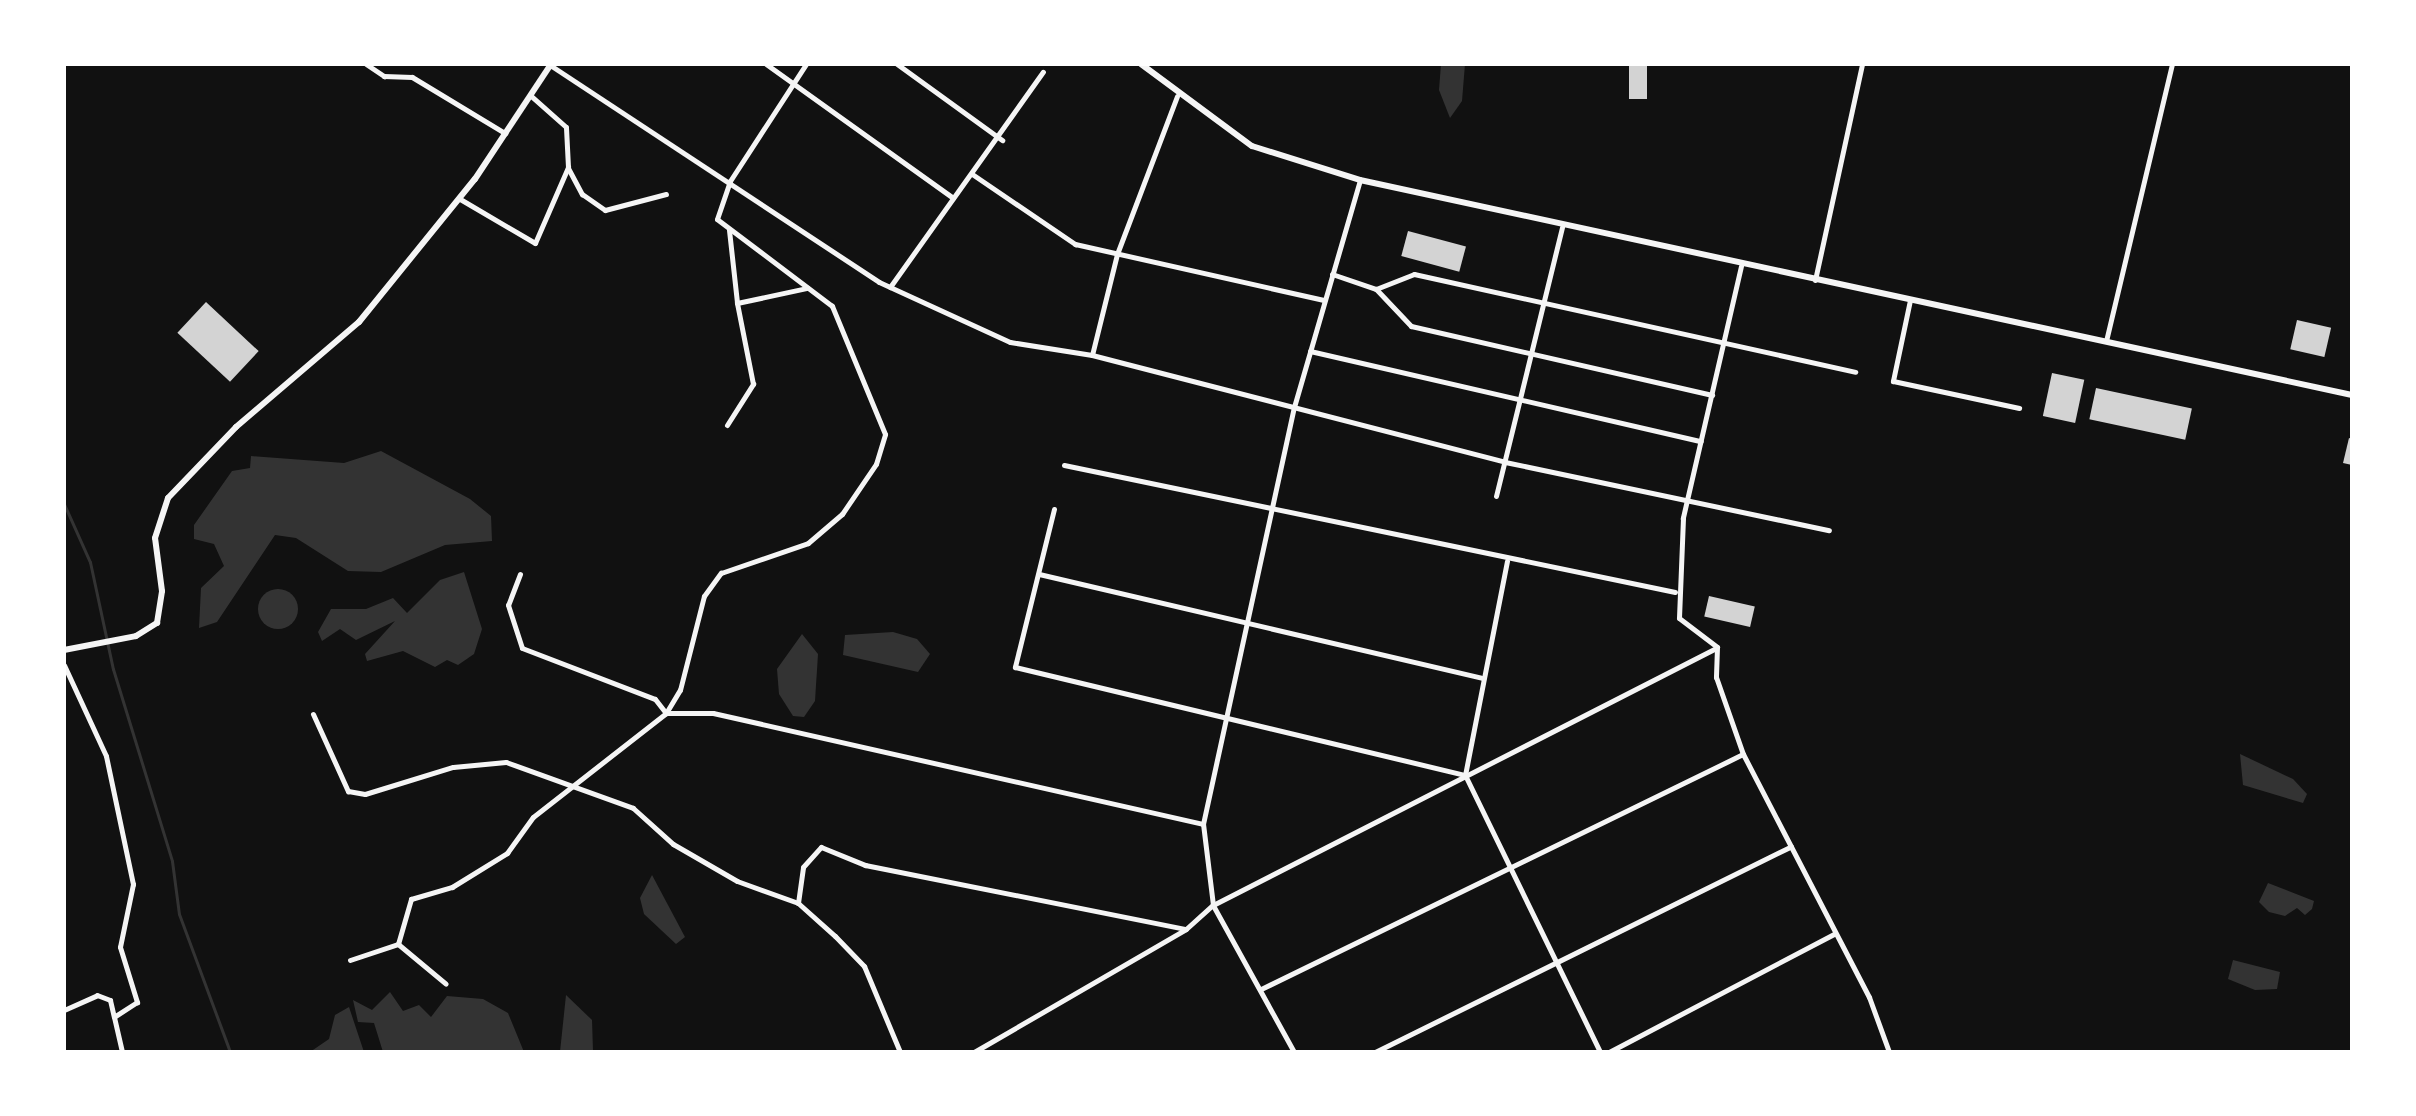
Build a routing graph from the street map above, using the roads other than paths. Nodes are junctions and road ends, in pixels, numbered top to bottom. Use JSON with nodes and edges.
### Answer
{"nodes":[{"id":1,"x":366,"y":64,"type":"edge"},
{"id":2,"x":550,"y":64,"type":"edge"},
{"id":3,"x":766,"y":64,"type":"edge"},
{"id":4,"x":806,"y":64,"type":"edge"},
{"id":5,"x":897,"y":64,"type":"edge"},
{"id":6,"x":1141,"y":64,"type":"edge"},
{"id":7,"x":1862,"y":64,"type":"edge"},
{"id":8,"x":2172,"y":64,"type":"edge"},
{"id":9,"x":1043,"y":72,"type":"dead end"},
{"id":10,"x":793,"y":83,"type":"junction"},
{"id":11,"x":530,"y":95,"type":"junction"},
{"id":12,"x":1177,"y":96,"type":"junction"},
{"id":13,"x":505,"y":133,"type":"junction"},
{"id":14,"x":1002,"y":140,"type":"junction"},
{"id":15,"x":568,"y":167,"type":"junction"},
{"id":16,"x":972,"y":174,"type":"junction"},
{"id":17,"x":1360,"y":180,"type":"junction"},
{"id":18,"x":730,"y":181,"type":"junction"},
{"id":19,"x":666,"y":194,"type":"dead end"},
{"id":20,"x":953,"y":198,"type":"junction"},
{"id":21,"x":460,"y":199,"type":"junction"},
{"id":22,"x":1562,"y":227,"type":"junction"},
{"id":23,"x":729,"y":229,"type":"junction"},
{"id":24,"x":1117,"y":254,"type":"junction"},
{"id":25,"x":1741,"y":266,"type":"junction"},
{"id":26,"x":1332,"y":274,"type":"junction"},
{"id":27,"x":1815,"y":280,"type":"junction"},
{"id":28,"x":890,"y":287,"type":"junction"},
{"id":29,"x":807,"y":288,"type":"junction"},
{"id":30,"x":1376,"y":289,"type":"junction"},
{"id":31,"x":1324,"y":300,"type":"junction"},
{"id":32,"x":1910,"y":300,"type":"junction"},
{"id":33,"x":1546,"y":302,"type":"junction"},
{"id":34,"x":737,"y":303,"type":"junction"},
{"id":35,"x":1723,"y":341,"type":"junction"},
{"id":36,"x":2106,"y":341,"type":"junction"},
{"id":37,"x":1310,"y":351,"type":"junction"},
{"id":38,"x":1092,"y":355,"type":"junction"},
{"id":39,"x":1532,"y":357,"type":"junction"},
{"id":40,"x":1855,"y":372,"type":"dead end"},
{"id":41,"x":1712,"y":395,"type":"junction"},
{"id":42,"x":2352,"y":395,"type":"edge"},
{"id":43,"x":1517,"y":403,"type":"junction"},
{"id":44,"x":1294,"y":407,"type":"junction"},
{"id":45,"x":2019,"y":408,"type":"dead end"},
{"id":46,"x":727,"y":425,"type":"dead end"},
{"id":47,"x":1701,"y":441,"type":"junction"},
{"id":48,"x":1505,"y":462,"type":"junction"},
{"id":49,"x":1064,"y":465,"type":"dead end"},
{"id":50,"x":1496,"y":496,"type":"dead end"},
{"id":51,"x":1688,"y":498,"type":"junction"},
{"id":52,"x":1054,"y":509,"type":"dead end"},
{"id":53,"x":1270,"y":510,"type":"junction"},
{"id":54,"x":1829,"y":530,"type":"dead end"},
{"id":55,"x":1507,"y":560,"type":"junction"},
{"id":56,"x":520,"y":574,"type":"dead end"},
{"id":57,"x":1039,"y":574,"type":"junction"},
{"id":58,"x":1675,"y":592,"type":"junction"},
{"id":59,"x":1244,"y":627,"type":"junction"},
{"id":60,"x":1717,"y":647,"type":"junction"},
{"id":61,"x":64,"y":650,"type":"edge"},
{"id":62,"x":64,"y":665,"type":"edge"},
{"id":63,"x":1481,"y":678,"type":"junction"},
{"id":64,"x":666,"y":713,"type":"junction"},
{"id":65,"x":313,"y":714,"type":"dead end"},
{"id":66,"x":1224,"y":720,"type":"junction"},
{"id":67,"x":1743,"y":754,"type":"junction"},
{"id":68,"x":1465,"y":775,"type":"junction"},
{"id":69,"x":577,"y":783,"type":"junction"},
{"id":70,"x":1203,"y":824,"type":"junction"},
{"id":71,"x":1791,"y":846,"type":"junction"},
{"id":72,"x":1510,"y":870,"type":"junction"},
{"id":73,"x":798,"y":903,"type":"junction"},
{"id":74,"x":1213,"y":905,"type":"junction"},
{"id":75,"x":1186,"y":929,"type":"junction"},
{"id":76,"x":1834,"y":934,"type":"junction"},
{"id":77,"x":398,"y":944,"type":"junction"},
{"id":78,"x":350,"y":960,"type":"dead end"},
{"id":79,"x":1553,"y":962,"type":"junction"},
{"id":80,"x":446,"y":984,"type":"dead end"},
{"id":81,"x":1261,"y":989,"type":"junction"},
{"id":82,"x":64,"y":1010,"type":"edge"},
{"id":83,"x":114,"y":1017,"type":"junction"},
{"id":84,"x":122,"y":1052,"type":"edge"},
{"id":85,"x":900,"y":1052,"type":"edge"},
{"id":86,"x":974,"y":1052,"type":"edge"},
{"id":87,"x":1294,"y":1052,"type":"edge"},
{"id":88,"x":1375,"y":1052,"type":"edge"},
{"id":89,"x":1600,"y":1052,"type":"edge"},
{"id":90,"x":1609,"y":1052,"type":"edge"},
{"id":91,"x":1888,"y":1052,"type":"edge"}],
"edges":[{"from":1,"to":13,"type":"street"},
{"from":2,"to":11,"type":"main road"},
{"from":2,"to":18,"type":"street"},
{"from":3,"to":10,"type":"street"},
{"from":4,"to":10,"type":"street"},
{"from":5,"to":14,"type":"street"},
{"from":6,"to":12,"type":"main road"},
{"from":7,"to":27,"type":"street"},
{"from":8,"to":36,"type":"street"},
{"from":9,"to":14,"type":"street"},
{"from":10,"to":18,"type":"street"},
{"from":10,"to":20,"type":"street"},
{"from":11,"to":13,"type":"main road"},
{"from":11,"to":15,"type":"street"},
{"from":12,"to":17,"type":"main road"},
{"from":12,"to":24,"type":"street"},
{"from":13,"to":21,"type":"main road"},
{"from":14,"to":16,"type":"street"},
{"from":15,"to":19,"type":"street"},
{"from":15,"to":21,"type":"street"},
{"from":16,"to":20,"type":"street"},
{"from":16,"to":24,"type":"street"},
{"from":17,"to":22,"type":"main road"},
{"from":17,"to":26,"type":"street"},
{"from":18,"to":23,"type":"street"},
{"from":18,"to":28,"type":"street"},
{"from":20,"to":28,"type":"street"},
{"from":21,"to":61,"type":"main road"},
{"from":22,"to":25,"type":"main road"},
{"from":22,"to":33,"type":"street"},
{"from":23,"to":29,"type":"street"},
{"from":23,"to":34,"type":"street"},
{"from":24,"to":31,"type":"street"},
{"from":24,"to":38,"type":"street"},
{"from":25,"to":27,"type":"main road"},
{"from":25,"to":35,"type":"street"},
{"from":26,"to":30,"type":"street"},
{"from":26,"to":31,"type":"street"},
{"from":27,"to":32,"type":"main road"},
{"from":28,"to":38,"type":"street"},
{"from":29,"to":34,"type":"street"},
{"from":29,"to":64,"type":"street"},
{"from":30,"to":33,"type":"street"},
{"from":30,"to":39,"type":"street"},
{"from":31,"to":37,"type":"street"},
{"from":32,"to":36,"type":"main road"},
{"from":32,"to":45,"type":"street"},
{"from":33,"to":35,"type":"street"},
{"from":33,"to":39,"type":"street"},
{"from":34,"to":46,"type":"street"},
{"from":35,"to":40,"type":"street"},
{"from":35,"to":41,"type":"street"},
{"from":36,"to":42,"type":"main road"},
{"from":37,"to":43,"type":"street"},
{"from":37,"to":44,"type":"street"},
{"from":38,"to":44,"type":"street"},
{"from":39,"to":41,"type":"street"},
{"from":39,"to":43,"type":"street"},
{"from":41,"to":47,"type":"street"},
{"from":43,"to":47,"type":"street"},
{"from":43,"to":48,"type":"street"},
{"from":44,"to":48,"type":"street"},
{"from":44,"to":53,"type":"street"},
{"from":47,"to":51,"type":"street"},
{"from":48,"to":50,"type":"street"},
{"from":48,"to":51,"type":"street"},
{"from":49,"to":53,"type":"street"},
{"from":51,"to":54,"type":"street"},
{"from":51,"to":58,"type":"street"},
{"from":52,"to":57,"type":"street"},
{"from":53,"to":55,"type":"street"},
{"from":53,"to":59,"type":"street"},
{"from":55,"to":58,"type":"street"},
{"from":55,"to":63,"type":"street"},
{"from":56,"to":64,"type":"street"},
{"from":57,"to":59,"type":"street"},
{"from":57,"to":66,"type":"street"},
{"from":58,"to":60,"type":"street"},
{"from":59,"to":63,"type":"street"},
{"from":59,"to":66,"type":"street"},
{"from":60,"to":67,"type":"street"},
{"from":60,"to":68,"type":"street"},
{"from":62,"to":83,"type":"street"},
{"from":63,"to":68,"type":"street"},
{"from":64,"to":69,"type":"street"},
{"from":64,"to":70,"type":"street"},
{"from":65,"to":69,"type":"street"},
{"from":66,"to":68,"type":"street"},
{"from":66,"to":70,"type":"street"},
{"from":67,"to":71,"type":"street"},
{"from":67,"to":72,"type":"street"},
{"from":68,"to":72,"type":"street"},
{"from":68,"to":74,"type":"street"},
{"from":69,"to":73,"type":"street"},
{"from":69,"to":77,"type":"street"},
{"from":70,"to":74,"type":"street"},
{"from":71,"to":76,"type":"street"},
{"from":71,"to":79,"type":"street"},
{"from":72,"to":79,"type":"street"},
{"from":72,"to":81,"type":"street"},
{"from":73,"to":75,"type":"street"},
{"from":73,"to":85,"type":"street"},
{"from":74,"to":75,"type":"street"},
{"from":74,"to":81,"type":"street"},
{"from":75,"to":86,"type":"street"},
{"from":76,"to":90,"type":"street"},
{"from":76,"to":91,"type":"street"},
{"from":77,"to":78,"type":"street"},
{"from":77,"to":80,"type":"street"},
{"from":79,"to":88,"type":"street"},
{"from":79,"to":89,"type":"street"},
{"from":81,"to":87,"type":"street"},
{"from":82,"to":83,"type":"street"},
{"from":83,"to":84,"type":"street"}]}
